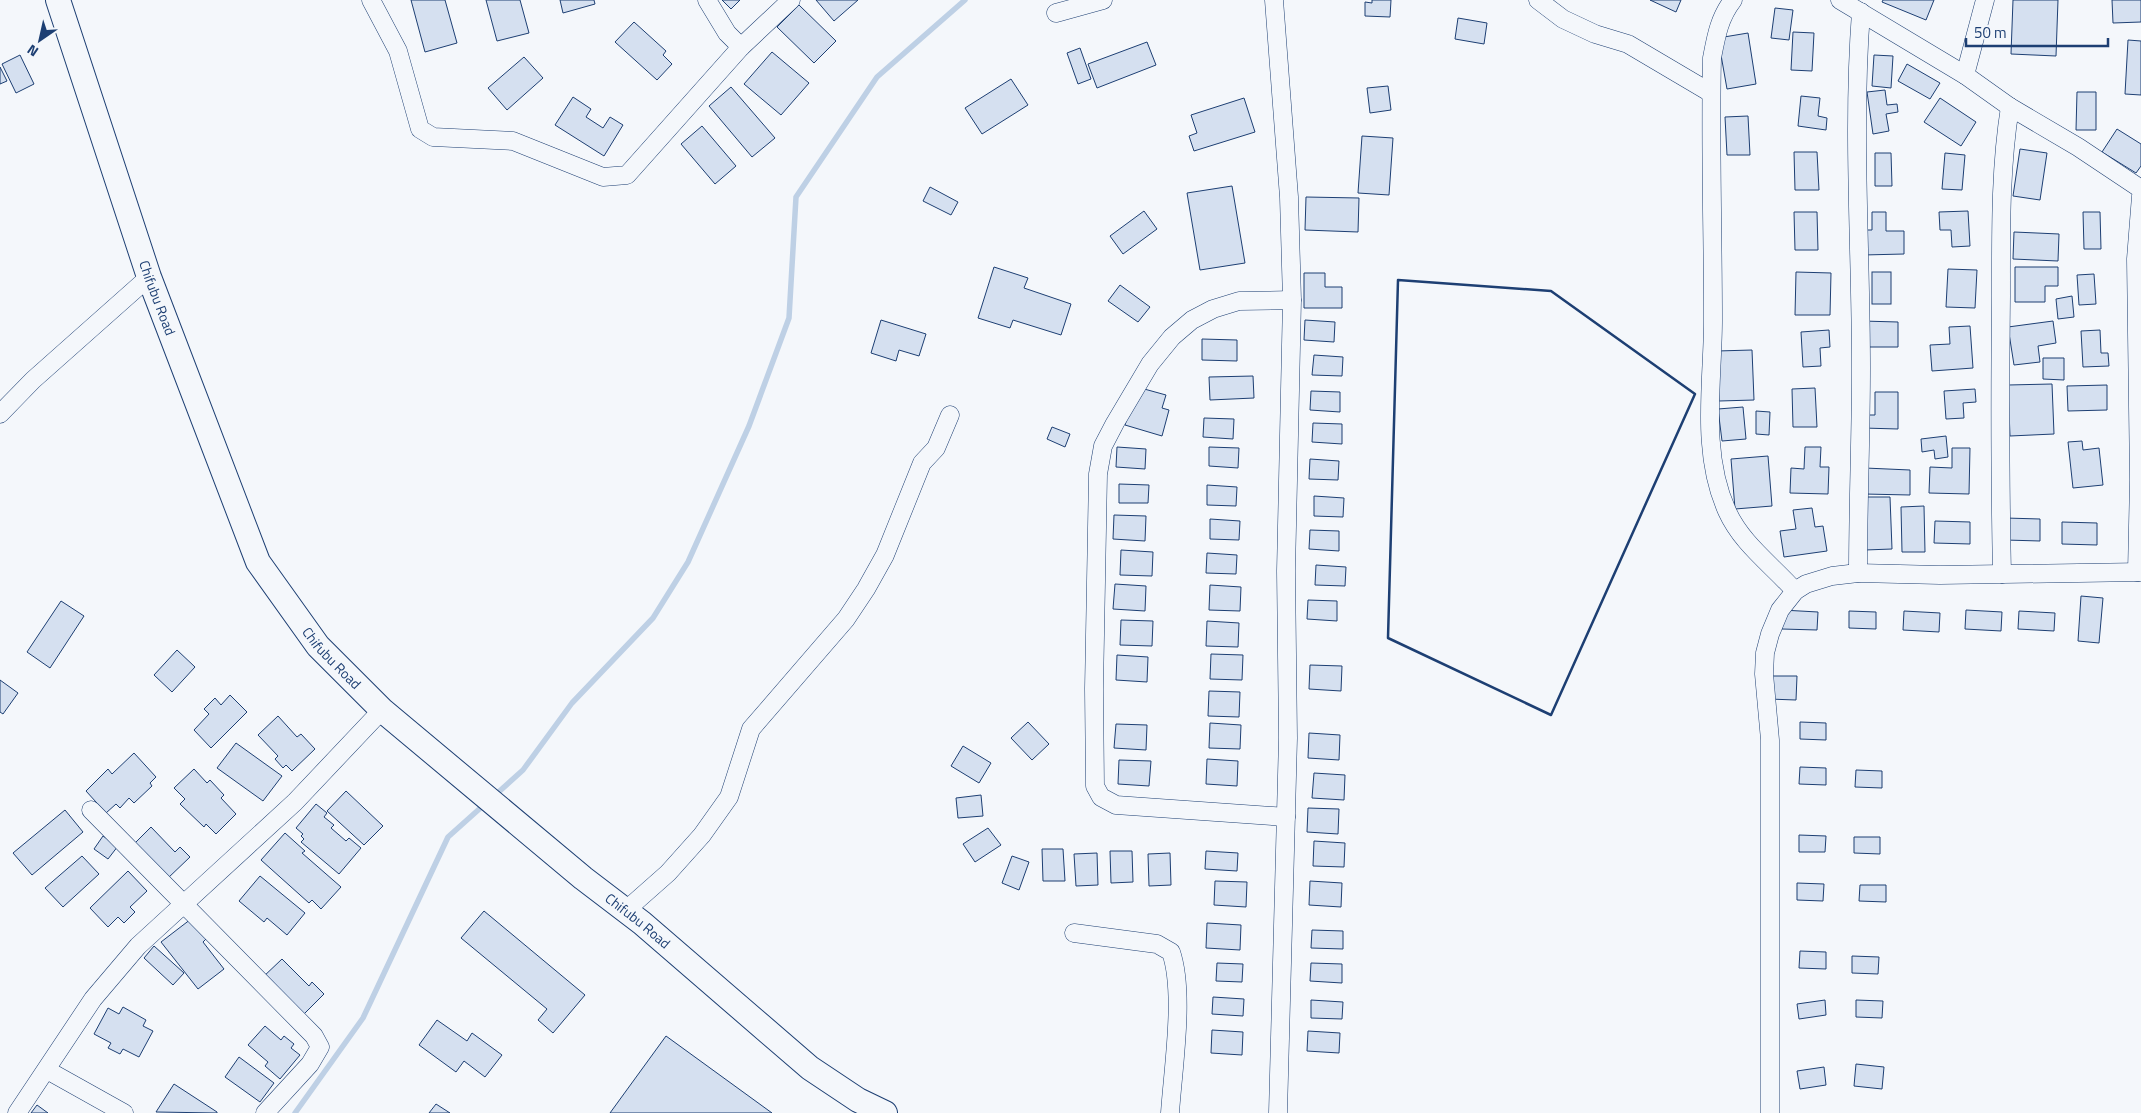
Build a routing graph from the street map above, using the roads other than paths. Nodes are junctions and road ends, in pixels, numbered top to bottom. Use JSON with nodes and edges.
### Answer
{"nodes":[{"id":1,"x":58,"y":0,"type":"edge"},
{"id":2,"x":371,"y":0,"type":"edge"},
{"id":3,"x":707,"y":0,"type":"edge"},
{"id":4,"x":791,"y":0,"type":"edge"},
{"id":5,"x":1103,"y":0,"type":"edge"},
{"id":6,"x":1274,"y":0,"type":"edge"},
{"id":7,"x":1538,"y":0,"type":"edge"},
{"id":8,"x":1733,"y":0,"type":"edge"},
{"id":9,"x":1840,"y":0,"type":"edge"},
{"id":10,"x":1985,"y":0,"type":"edge"},
{"id":11,"x":1861,"y":12,"type":"junction"},
{"id":12,"x":1056,"y":13,"type":"dead end"},
{"id":13,"x":741,"y":47,"type":"junction"},
{"id":14,"x":1966,"y":75,"type":"junction"},
{"id":15,"x":1711,"y":93,"type":"junction"},
{"id":16,"x":2010,"y":107,"type":"junction"},
{"id":17,"x":2141,"y":189,"type":"edge"},
{"id":18,"x":2141,"y":196,"type":"edge"},
{"id":19,"x":149,"y":277,"type":"junction"},
{"id":20,"x":1292,"y":300,"type":"junction"},
{"id":21,"x":0,"y":414,"type":"edge"},
{"id":22,"x":950,"y":415,"type":"dead end"},
{"id":23,"x":2139,"y":572,"type":"edge"},
{"id":24,"x":1858,"y":573,"type":"junction"},
{"id":25,"x":2002,"y":574,"type":"junction"},
{"id":26,"x":1795,"y":591,"type":"junction"},
{"id":27,"x":382,"y":710,"type":"junction"},
{"id":28,"x":92,"y":810,"type":"dead end"},
{"id":29,"x":1286,"y":817,"type":"junction"},
{"id":30,"x":182,"y":904,"type":"junction"},
{"id":31,"x":625,"y":911,"type":"junction"},
{"id":32,"x":1074,"y":933,"type":"dead end"},
{"id":33,"x":47,"y":1070,"type":"junction"},
{"id":34,"x":17,"y":1113,"type":"edge"},
{"id":35,"x":124,"y":1113,"type":"edge"},
{"id":36,"x":264,"y":1113,"type":"edge"},
{"id":37,"x":885,"y":1113,"type":"edge"},
{"id":38,"x":1170,"y":1113,"type":"edge"},
{"id":39,"x":1278,"y":1113,"type":"edge"},
{"id":40,"x":1770,"y":1113,"type":"edge"}],
"edges":[{"from":1,"to":19,"type":"main road","name":"Chifubu Road"},
{"from":2,"to":13,"type":"street"},
{"from":3,"to":13,"type":"street"},
{"from":4,"to":13,"type":"street"},
{"from":5,"to":12,"type":"street"},
{"from":6,"to":20,"type":"street"},
{"from":7,"to":15,"type":"street"},
{"from":8,"to":15,"type":"street"},
{"from":9,"to":11,"type":"street"},
{"from":10,"to":14,"type":"street"},
{"from":11,"to":14,"type":"street"},
{"from":11,"to":24,"type":"street"},
{"from":14,"to":16,"type":"street"},
{"from":15,"to":26,"type":"street"},
{"from":16,"to":17,"type":"street"},
{"from":16,"to":25,"type":"street"},
{"from":18,"to":23,"type":"street"},
{"from":19,"to":21,"type":"street"},
{"from":19,"to":27,"type":"main road","name":"Chifubu Road"},
{"from":20,"to":29,"type":"street"},
{"from":20,"to":29,"type":"street"},
{"from":22,"to":31,"type":"street"},
{"from":23,"to":25,"type":"street"},
{"from":24,"to":25,"type":"street"},
{"from":24,"to":26,"type":"street"},
{"from":26,"to":40,"type":"street"},
{"from":27,"to":30,"type":"street"},
{"from":27,"to":31,"type":"main road","name":"Chifubu Road"},
{"from":28,"to":30,"type":"street"},
{"from":29,"to":39,"type":"street"},
{"from":30,"to":33,"type":"street"},
{"from":30,"to":36,"type":"street"},
{"from":31,"to":37,"type":"main road","name":"Chifubu Road"},
{"from":32,"to":38,"type":"street"},
{"from":33,"to":34,"type":"street"},
{"from":33,"to":35,"type":"street"}]}
